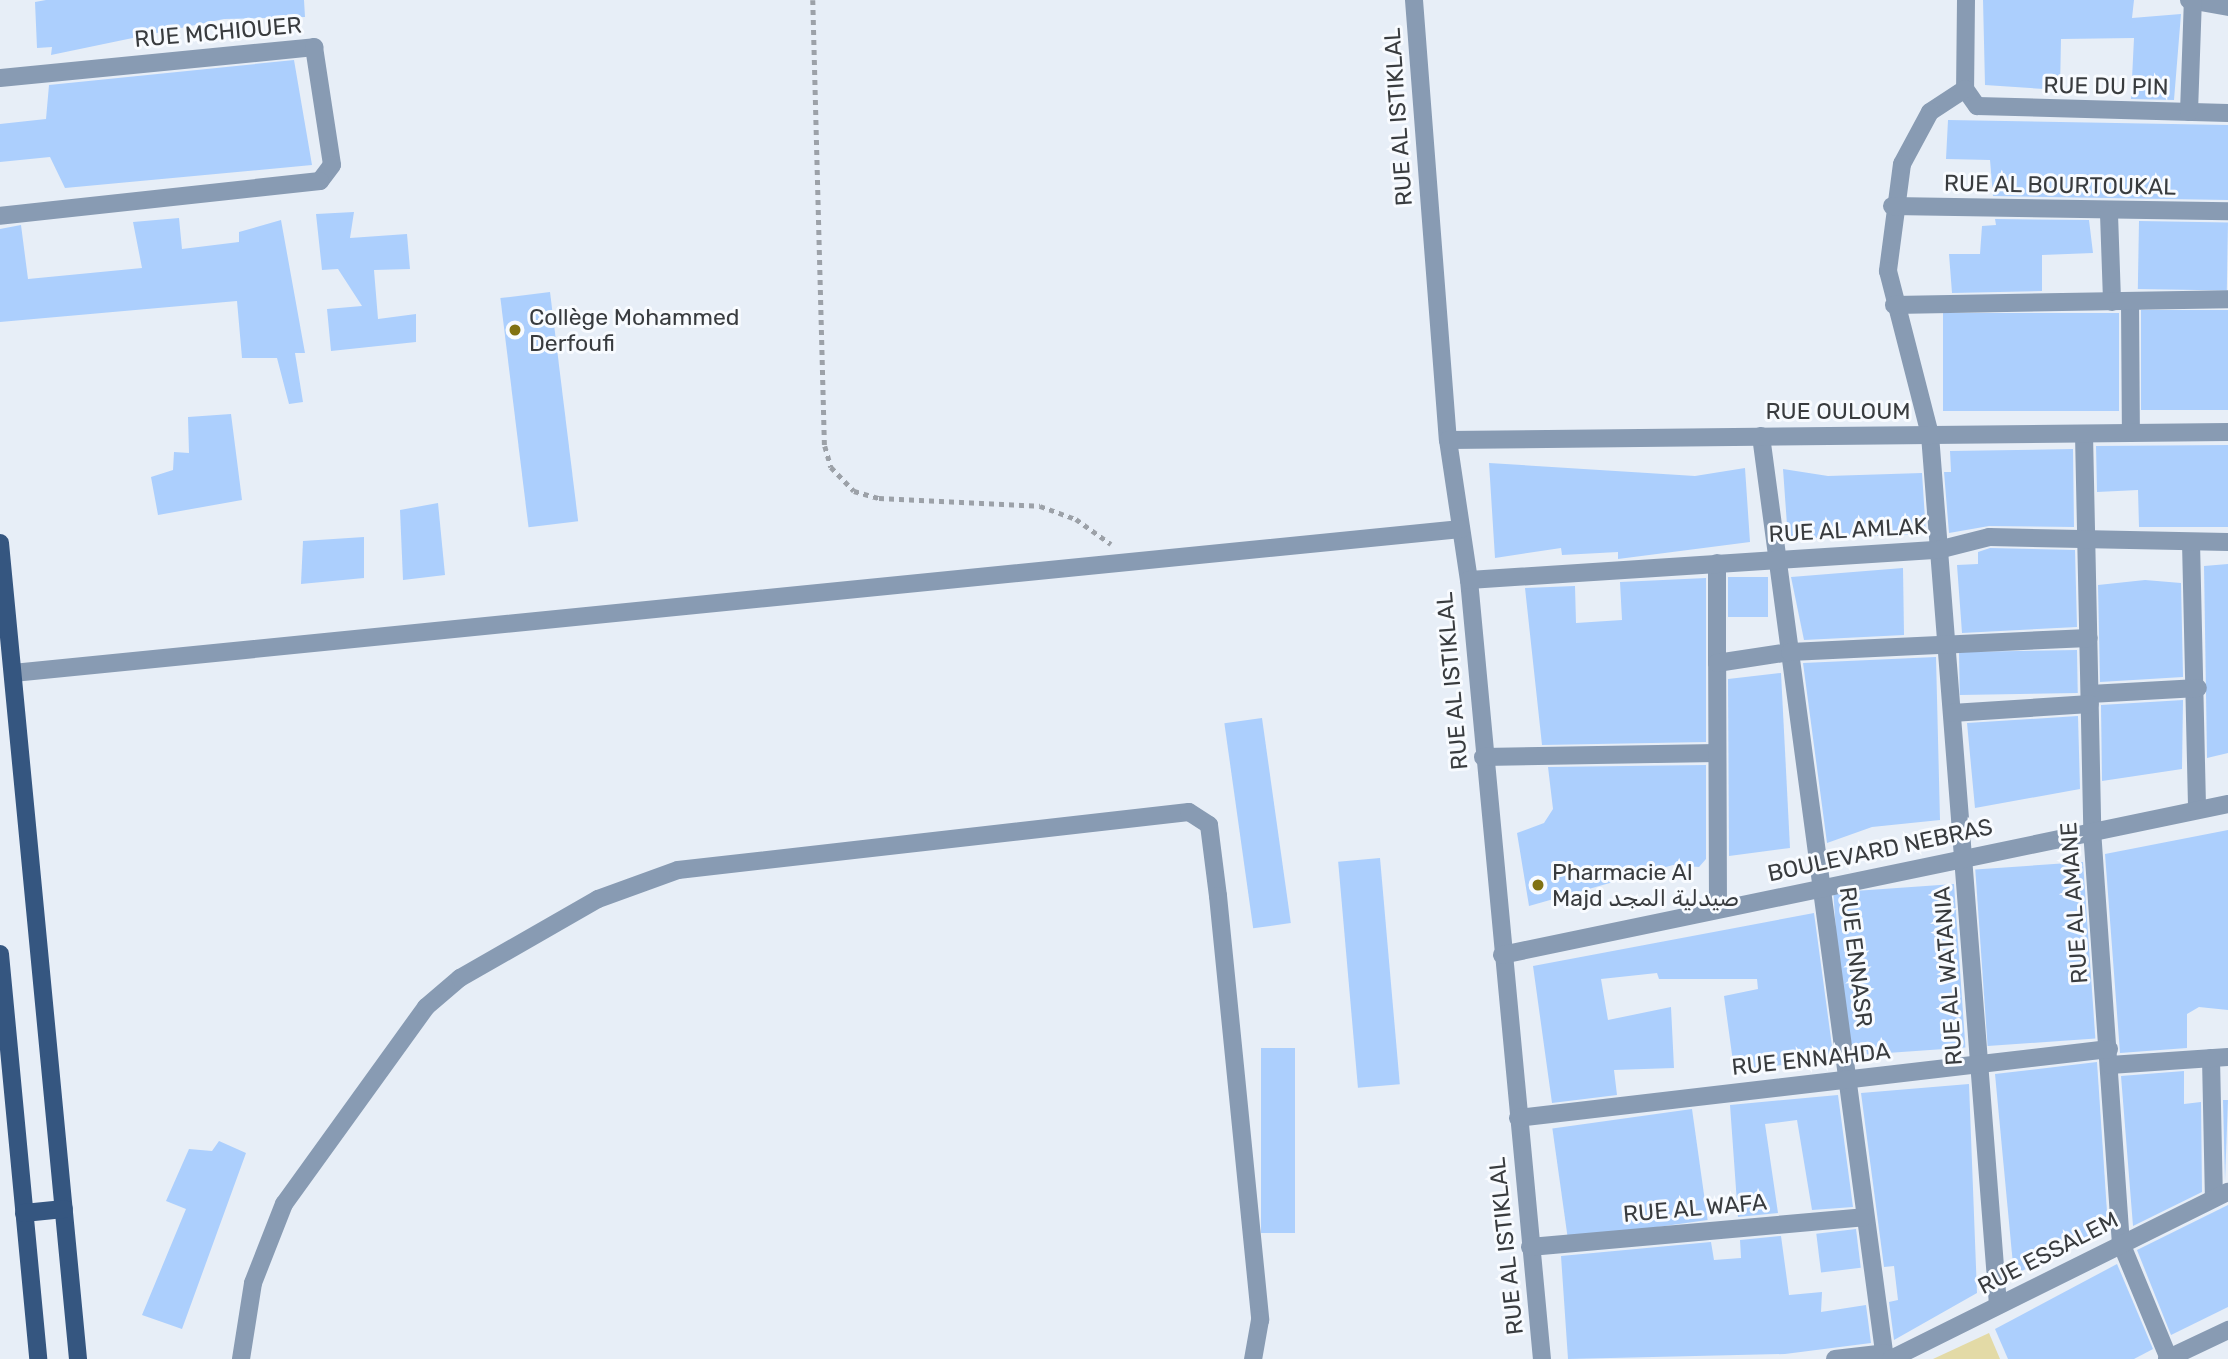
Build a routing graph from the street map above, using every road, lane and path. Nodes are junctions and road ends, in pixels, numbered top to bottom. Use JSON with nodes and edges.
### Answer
{"nodes":[{"id":1,"x":813,"y":0,"type":"edge"},
{"id":2,"x":1414,"y":0,"type":"edge"},
{"id":3,"x":1966,"y":0,"type":"edge"},
{"id":4,"x":2192,"y":0,"type":"edge"},
{"id":5,"x":2228,"y":7,"type":"edge"},
{"id":6,"x":0,"y":78,"type":"edge"},
{"id":7,"x":1965,"y":89,"type":"junction"},
{"id":8,"x":2189,"y":112,"type":"junction"},
{"id":9,"x":2228,"y":113,"type":"edge"},
{"id":10,"x":1892,"y":206,"type":"junction"},
{"id":11,"x":2228,"y":211,"type":"edge"},
{"id":12,"x":2109,"y":214,"type":"junction"},
{"id":13,"x":0,"y":216,"type":"edge"},
{"id":14,"x":2228,"y":299,"type":"edge"},
{"id":15,"x":2121,"y":302,"type":"junction"},
{"id":16,"x":1894,"y":305,"type":"junction"},
{"id":17,"x":2228,"y":432,"type":"edge"},
{"id":18,"x":2130,"y":433,"type":"junction"},
{"id":19,"x":2084,"y":434,"type":"junction"},
{"id":20,"x":1930,"y":435,"type":"junction"},
{"id":21,"x":1761,"y":436,"type":"junction"},
{"id":22,"x":1448,"y":440,"type":"junction"},
{"id":23,"x":1461,"y":529,"type":"junction"},
{"id":24,"x":2088,"y":542,"type":"junction"},
{"id":25,"x":2191,"y":542,"type":"junction"},
{"id":26,"x":2228,"y":542,"type":"edge"},
{"id":27,"x":0,"y":543,"type":"edge"},
{"id":28,"x":1938,"y":550,"type":"junction"},
{"id":29,"x":1777,"y":558,"type":"junction"},
{"id":30,"x":1137,"y":562,"type":"junction"},
{"id":31,"x":1717,"y":563,"type":"junction"},
{"id":32,"x":1469,"y":580,"type":"junction"},
{"id":33,"x":2089,"y":638,"type":"junction"},
{"id":34,"x":1946,"y":643,"type":"junction"},
{"id":35,"x":1790,"y":652,"type":"junction"},
{"id":36,"x":1717,"y":663,"type":"junction"},
{"id":37,"x":13,"y":673,"type":"junction"},
{"id":38,"x":2197,"y":688,"type":"junction"},
{"id":39,"x":2090,"y":699,"type":"junction"},
{"id":40,"x":1952,"y":713,"type":"junction"},
{"id":41,"x":1717,"y":752,"type":"junction"},
{"id":42,"x":1483,"y":757,"type":"junction"},
{"id":43,"x":2228,"y":804,"type":"edge"},
{"id":44,"x":2197,"y":810,"type":"junction"},
{"id":45,"x":2092,"y":830,"type":"junction"},
{"id":46,"x":1965,"y":858,"type":"junction"},
{"id":47,"x":1822,"y":887,"type":"junction"},
{"id":48,"x":1718,"y":909,"type":"junction"},
{"id":49,"x":0,"y":954,"type":"edge"},
{"id":50,"x":1502,"y":955,"type":"junction"},
{"id":51,"x":2110,"y":1057,"type":"junction"},
{"id":52,"x":2219,"y":1058,"type":"edge"},
{"id":53,"x":1978,"y":1067,"type":"junction"},
{"id":54,"x":1847,"y":1078,"type":"junction"},
{"id":55,"x":1518,"y":1118,"type":"junction"},
{"id":56,"x":2221,"y":1195,"type":"edge"},
{"id":57,"x":64,"y":1209,"type":"junction"},
{"id":58,"x":24,"y":1213,"type":"junction"},
{"id":59,"x":1864,"y":1217,"type":"junction"},
{"id":60,"x":2121,"y":1243,"type":"junction"},
{"id":61,"x":1530,"y":1247,"type":"junction"},
{"id":62,"x":1998,"y":1305,"type":"junction"},
{"id":63,"x":2228,"y":1330,"type":"edge"},
{"id":64,"x":1887,"y":1357,"type":"edge"},
{"id":65,"x":38,"y":1359,"type":"edge"},
{"id":66,"x":78,"y":1359,"type":"edge"},
{"id":67,"x":241,"y":1359,"type":"edge"},
{"id":68,"x":1253,"y":1359,"type":"edge"},
{"id":69,"x":1542,"y":1359,"type":"edge"},
{"id":70,"x":1835,"y":1359,"type":"edge"},
{"id":71,"x":2168,"y":1359,"type":"edge"}],
"edges":[{"from":1,"to":30,"type":"path"},
{"from":2,"to":22,"type":"street","name":"RUE AL ISTIKLAL"},
{"from":3,"to":7,"type":"street"},
{"from":4,"to":5,"type":"street"},
{"from":4,"to":8,"type":"street"},
{"from":6,"to":13,"type":"street","name":"RUE MCHIOUER"},
{"from":7,"to":8,"type":"street","name":"RUE DU PIN"},
{"from":7,"to":10,"type":"street","name":"RUE AL WATANIA"},
{"from":8,"to":9,"type":"street","name":"RUE DU PIN"},
{"from":10,"to":12,"type":"street","name":"RUE AL BOURTOUKAL"},
{"from":10,"to":16,"type":"street","name":"RUE AL WATANIA"},
{"from":11,"to":12,"type":"street","name":"RUE AL BOURTOUKAL"},
{"from":12,"to":15,"type":"street"},
{"from":14,"to":15,"type":"street"},
{"from":15,"to":16,"type":"street"},
{"from":15,"to":18,"type":"street"},
{"from":16,"to":20,"type":"street","name":"RUE AL WATANIA"},
{"from":17,"to":18,"type":"street","name":"RUE OULOUM"},
{"from":18,"to":19,"type":"street","name":"RUE OULOUM"},
{"from":19,"to":20,"type":"street","name":"RUE OULOUM"},
{"from":19,"to":24,"type":"street","name":"RUE AL AMANE"},
{"from":20,"to":21,"type":"street","name":"RUE OULOUM"},
{"from":20,"to":28,"type":"street","name":"RUE AL WATANIA"},
{"from":21,"to":22,"type":"street","name":"RUE OULOUM"},
{"from":21,"to":29,"type":"street","name":"RUE ENNASR"},
{"from":22,"to":23,"type":"street","name":"RUE AL ISTIKLAL"},
{"from":23,"to":30,"type":"street"},
{"from":23,"to":32,"type":"street","name":"RUE AL ISTIKLAL"},
{"from":24,"to":25,"type":"street","name":"RUE AL AMLAK"},
{"from":24,"to":28,"type":"street","name":"RUE AL AMLAK"},
{"from":24,"to":33,"type":"street","name":"RUE AL AMANE"},
{"from":25,"to":26,"type":"street","name":"RUE AL AMLAK"},
{"from":25,"to":38,"type":"street"},
{"from":27,"to":37,"type":"main road"},
{"from":28,"to":29,"type":"street","name":"RUE AL AMLAK"},
{"from":28,"to":34,"type":"street","name":"RUE AL WATANIA"},
{"from":29,"to":31,"type":"street","name":"RUE AL AMLAK"},
{"from":29,"to":35,"type":"street","name":"RUE ENNASR"},
{"from":30,"to":37,"type":"street"},
{"from":31,"to":32,"type":"street","name":"RUE AL AMLAK"},
{"from":31,"to":36,"type":"street"},
{"from":32,"to":42,"type":"street","name":"RUE AL ISTIKLAL"},
{"from":33,"to":34,"type":"street"},
{"from":33,"to":39,"type":"street","name":"RUE AL AMANE"},
{"from":34,"to":35,"type":"street"},
{"from":34,"to":40,"type":"street","name":"RUE AL WATANIA"},
{"from":35,"to":36,"type":"street"},
{"from":35,"to":47,"type":"street","name":"RUE ENNASR"},
{"from":36,"to":41,"type":"street"},
{"from":37,"to":57,"type":"main road"},
{"from":38,"to":39,"type":"street"},
{"from":38,"to":44,"type":"street"},
{"from":39,"to":40,"type":"street"},
{"from":39,"to":45,"type":"street","name":"RUE AL AMANE"},
{"from":40,"to":46,"type":"street","name":"RUE AL WATANIA"},
{"from":41,"to":42,"type":"street"},
{"from":41,"to":48,"type":"street"},
{"from":42,"to":50,"type":"street","name":"RUE AL ISTIKLAL"},
{"from":43,"to":44,"type":"street","name":"BOULEVARD NEBRAS"},
{"from":44,"to":45,"type":"street","name":"BOULEVARD NEBRAS"},
{"from":45,"to":46,"type":"street","name":"BOULEVARD NEBRAS"},
{"from":45,"to":51,"type":"street","name":"RUE AL AMANE"},
{"from":46,"to":47,"type":"street","name":"BOULEVARD NEBRAS"},
{"from":46,"to":53,"type":"street","name":"RUE AL WATANIA"},
{"from":47,"to":48,"type":"street","name":"BOULEVARD NEBRAS"},
{"from":47,"to":54,"type":"street","name":"RUE ENNASR"},
{"from":48,"to":50,"type":"street","name":"BOULEVARD NEBRAS"},
{"from":49,"to":58,"type":"main road"},
{"from":50,"to":55,"type":"street","name":"RUE AL ISTIKLAL"},
{"from":51,"to":52,"type":"street","name":"RUE ENNAHDA"},
{"from":51,"to":53,"type":"street","name":"RUE ENNAHDA"},
{"from":51,"to":60,"type":"street","name":"RUE AL AMANE"},
{"from":52,"to":56,"type":"street"},
{"from":53,"to":54,"type":"street","name":"RUE ENNAHDA"},
{"from":53,"to":62,"type":"street","name":"RUE AL WATANIA"},
{"from":54,"to":55,"type":"street","name":"RUE ENNAHDA"},
{"from":54,"to":59,"type":"street","name":"RUE ENNASR"},
{"from":55,"to":61,"type":"street","name":"RUE AL ISTIKLAL"},
{"from":56,"to":60,"type":"street","name":"RUE ESSALEM"},
{"from":57,"to":58,"type":"main road"},
{"from":57,"to":66,"type":"main road"},
{"from":58,"to":65,"type":"main road"},
{"from":59,"to":61,"type":"street","name":"RUE AL WAFA"},
{"from":59,"to":64,"type":"street","name":"RUE ENNASR"},
{"from":60,"to":62,"type":"street","name":"RUE ESSALEM"},
{"from":60,"to":71,"type":"street","name":"RUE AL AMANE"},
{"from":61,"to":69,"type":"street","name":"RUE AL ISTIKLAL"},
{"from":62,"to":64,"type":"street","name":"RUE ESSALEM"},
{"from":63,"to":71,"type":"street"},
{"from":64,"to":70,"type":"street","name":"RUE ESSALEM"},
{"from":67,"to":68,"type":"street"}]}
